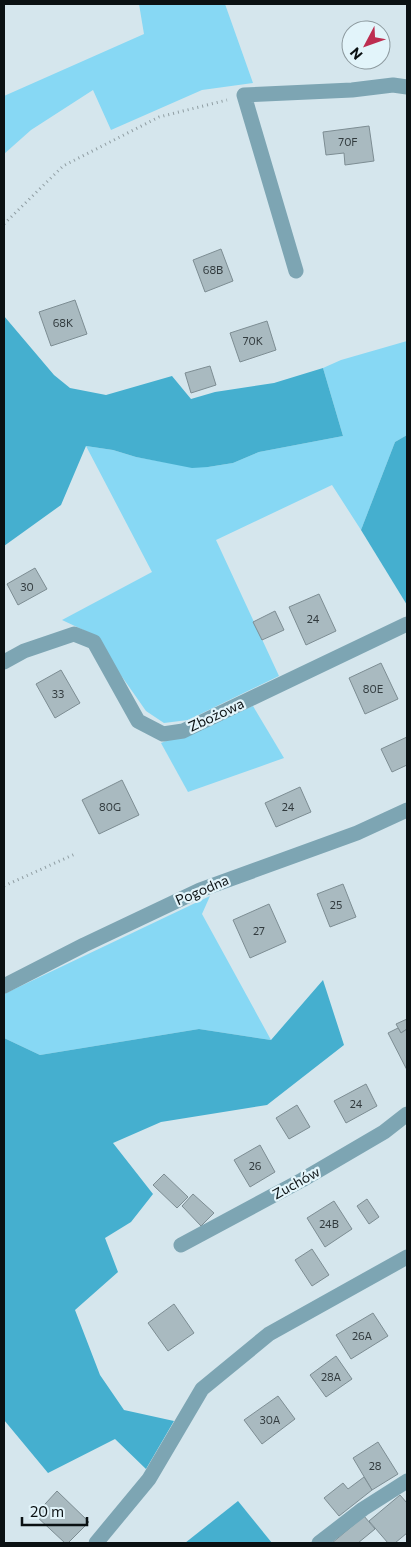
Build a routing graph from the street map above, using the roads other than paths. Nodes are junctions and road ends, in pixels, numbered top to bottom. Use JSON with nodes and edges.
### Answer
{"nodes":[{"id":1,"x":407,"y":87,"type":"edge"},
{"id":2,"x":296,"y":271,"type":"dead end"},
{"id":3,"x":407,"y":624,"type":"edge"},
{"id":4,"x":4,"y":662,"type":"edge"},
{"id":5,"x":407,"y":810,"type":"edge"},
{"id":6,"x":4,"y":986,"type":"edge"},
{"id":7,"x":407,"y":1114,"type":"edge"},
{"id":8,"x":181,"y":1245,"type":"dead end"},
{"id":9,"x":407,"y":1257,"type":"edge"},
{"id":10,"x":407,"y":1481,"type":"edge"},
{"id":11,"x":96,"y":1543,"type":"edge"},
{"id":12,"x":319,"y":1543,"type":"edge"}],
"edges":[{"from":1,"to":2,"type":"street"},
{"from":3,"to":4,"type":"street","name":"Zbożowa"},
{"from":5,"to":6,"type":"street","name":"Pogodna"},
{"from":7,"to":8,"type":"street","name":"Zuchów"},
{"from":9,"to":11,"type":"street"},
{"from":10,"to":12,"type":"street"}]}
